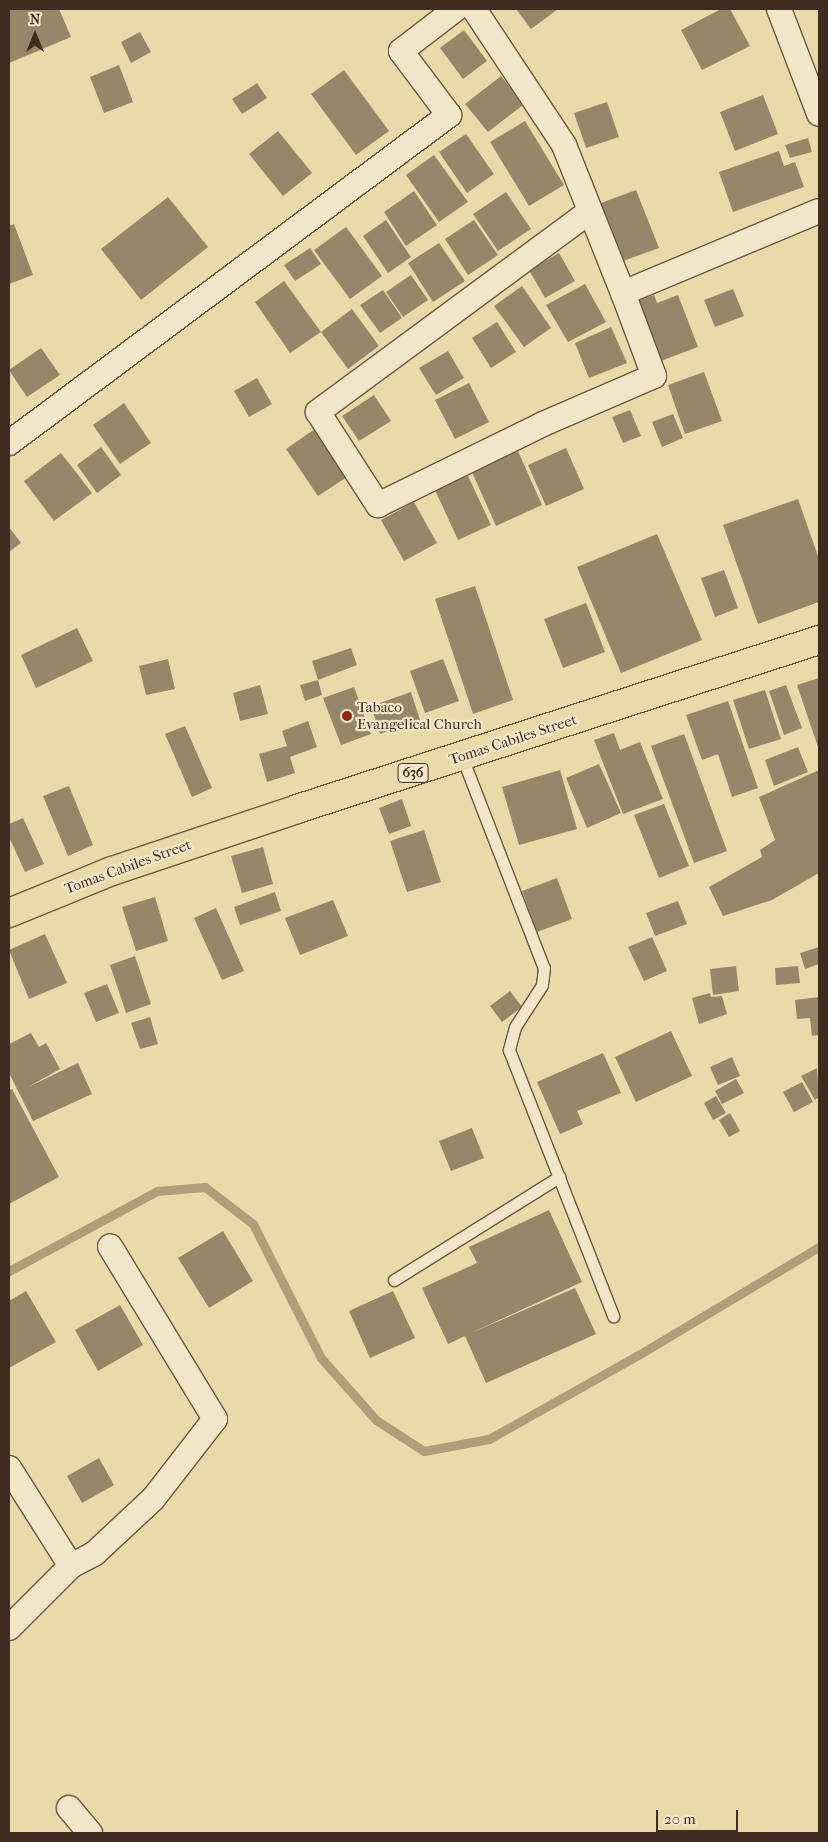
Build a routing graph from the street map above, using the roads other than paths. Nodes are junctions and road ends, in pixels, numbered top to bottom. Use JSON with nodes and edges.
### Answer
{"nodes":[{"id":1,"x":456,"y":9,"type":"edge"},
{"id":2,"x":474,"y":9,"type":"edge"},
{"id":3,"x":779,"y":9,"type":"edge"},
{"id":4,"x":819,"y":114,"type":"edge"},
{"id":5,"x":819,"y":211,"type":"edge"},
{"id":6,"x":589,"y":212,"type":"junction"},
{"id":7,"x":622,"y":293,"type":"junction"},
{"id":8,"x":9,"y":443,"type":"edge"},
{"id":9,"x":819,"y":640,"type":"edge"},
{"id":10,"x":462,"y":757,"type":"junction"},
{"id":11,"x":9,"y":913,"type":"edge"},
{"id":12,"x":559,"y":1176,"type":"junction"},
{"id":13,"x":110,"y":1246,"type":"dead end"},
{"id":14,"x":394,"y":1280,"type":"dead end"},
{"id":15,"x":613,"y":1316,"type":"dead end"},
{"id":16,"x":9,"y":1468,"type":"edge"},
{"id":17,"x":71,"y":1566,"type":"junction"},
{"id":18,"x":9,"y":1628,"type":"edge"},
{"id":19,"x":69,"y":1808,"type":"dead end"},
{"id":20,"x":90,"y":1833,"type":"edge"}],
"edges":[{"from":1,"to":8,"type":"street"},
{"from":2,"to":6,"type":"street"},
{"from":3,"to":4,"type":"street"},
{"from":5,"to":7,"type":"street"},
{"from":6,"to":7,"type":"street"},
{"from":6,"to":7,"type":"street"},
{"from":9,"to":10,"type":"main road","name":"Tomas Cabiles Street","number":"636"},
{"from":10,"to":11,"type":"main road","name":"Tomas Cabiles Street","number":"636"},
{"from":10,"to":12,"type":"lane"},
{"from":12,"to":14,"type":"lane"},
{"from":12,"to":15,"type":"lane"},
{"from":13,"to":17,"type":"street"},
{"from":16,"to":17,"type":"street"},
{"from":17,"to":18,"type":"street"},
{"from":19,"to":20,"type":"street"}]}
